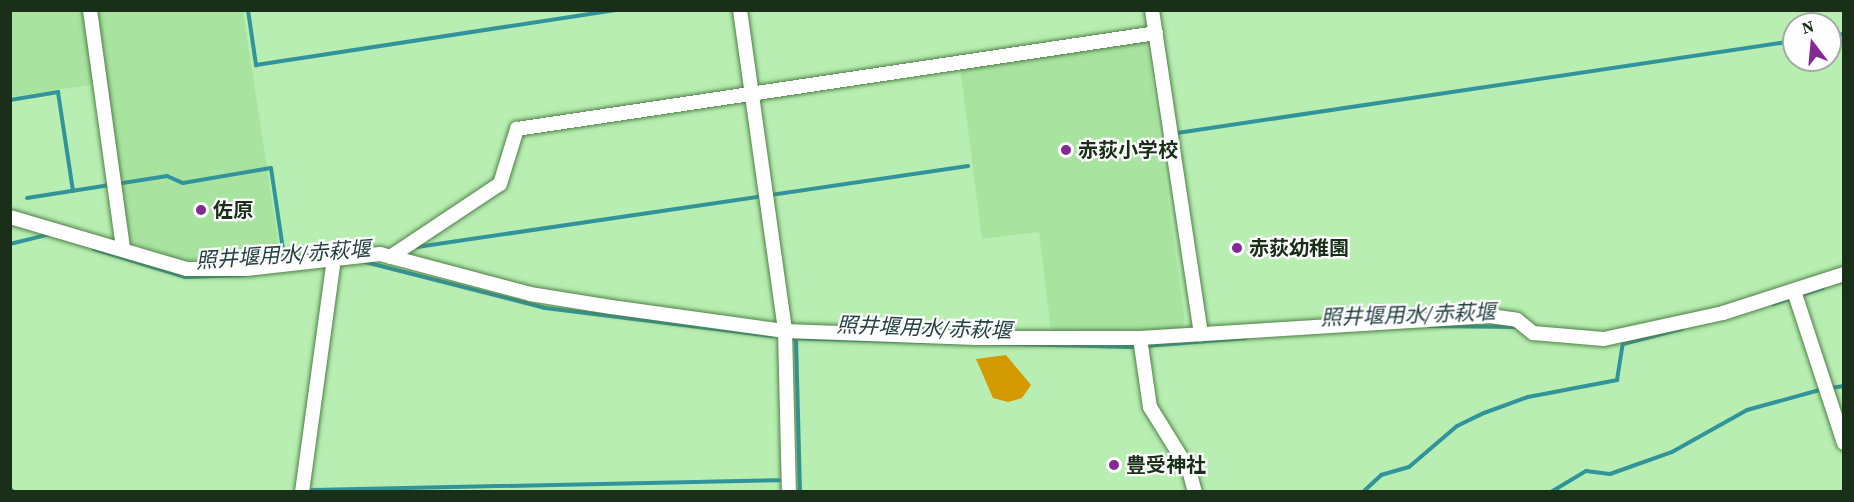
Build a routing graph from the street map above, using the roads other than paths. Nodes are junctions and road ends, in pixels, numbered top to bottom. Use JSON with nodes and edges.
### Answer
{"nodes":[{"id":1,"x":90,"y":10,"type":"edge"},
{"id":2,"x":740,"y":10,"type":"edge"},
{"id":3,"x":1152,"y":10,"type":"edge"},
{"id":4,"x":1156,"y":33,"type":"junction"},
{"id":5,"x":753,"y":93,"type":"junction"},
{"id":6,"x":10,"y":217,"type":"edge"},
{"id":7,"x":123,"y":247,"type":"junction"},
{"id":8,"x":390,"y":257,"type":"junction"},
{"id":9,"x":334,"y":258,"type":"junction"},
{"id":10,"x":1844,"y":274,"type":"edge"},
{"id":11,"x":1794,"y":291,"type":"junction"},
{"id":12,"x":785,"y":331,"type":"junction"},
{"id":13,"x":1201,"y":334,"type":"junction"},
{"id":14,"x":1140,"y":338,"type":"junction"},
{"id":15,"x":1844,"y":443,"type":"edge"},
{"id":16,"x":302,"y":492,"type":"edge"},
{"id":17,"x":789,"y":492,"type":"edge"},
{"id":18,"x":1195,"y":492,"type":"edge"}],
"edges":[{"from":1,"to":7,"type":"street"},
{"from":2,"to":5,"type":"street"},
{"from":3,"to":4,"type":"street"},
{"from":4,"to":5,"type":"street"},
{"from":4,"to":13,"type":"street"},
{"from":5,"to":8,"type":"street"},
{"from":5,"to":12,"type":"street"},
{"from":6,"to":7,"type":"street"},
{"from":7,"to":9,"type":"street"},
{"from":8,"to":9,"type":"street"},
{"from":8,"to":12,"type":"street"},
{"from":9,"to":16,"type":"street"},
{"from":10,"to":11,"type":"street"},
{"from":11,"to":13,"type":"street"},
{"from":11,"to":15,"type":"street"},
{"from":12,"to":14,"type":"street"},
{"from":12,"to":17,"type":"street"},
{"from":13,"to":14,"type":"street"},
{"from":14,"to":18,"type":"street"}]}
